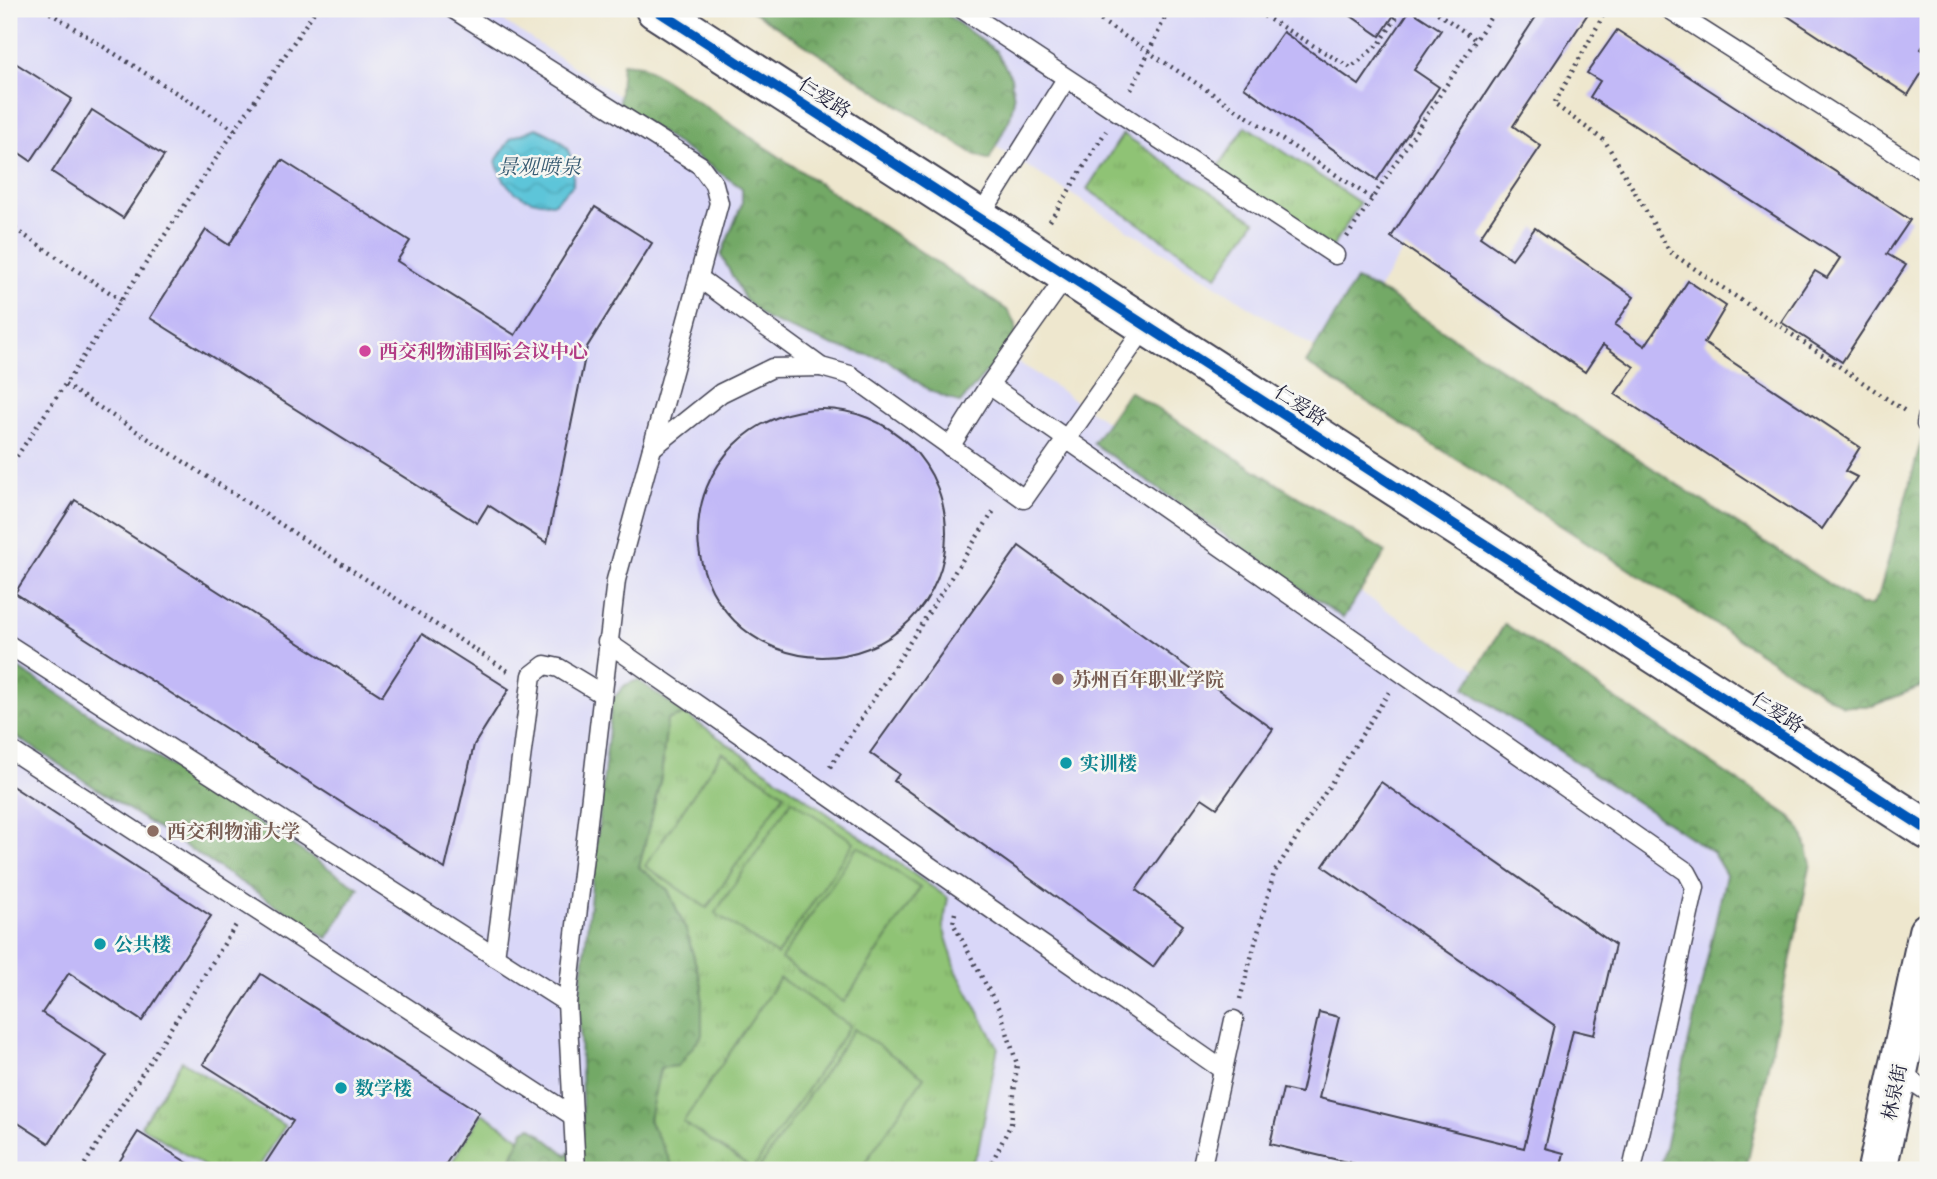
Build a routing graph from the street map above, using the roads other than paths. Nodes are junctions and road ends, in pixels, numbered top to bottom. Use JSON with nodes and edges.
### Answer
{"nodes":[{"id":1,"x":453,"y":9,"type":"edge"},
{"id":2,"x":655,"y":9,"type":"edge"},
{"id":3,"x":962,"y":9,"type":"edge"},
{"id":4,"x":1669,"y":9,"type":"edge"},
{"id":5,"x":1066,"y":79,"type":"junction"},
{"id":6,"x":1928,"y":174,"type":"edge"},
{"id":7,"x":979,"y":218,"type":"junction"},
{"id":8,"x":1335,"y":255,"type":"road end"},
{"id":9,"x":1067,"y":275,"type":"junction"},
{"id":10,"x":699,"y":278,"type":"junction"},
{"id":11,"x":1146,"y":326,"type":"junction"},
{"id":12,"x":821,"y":367,"type":"junction"},
{"id":13,"x":989,"y":385,"type":"junction"},
{"id":14,"x":1066,"y":440,"type":"junction"},
{"id":15,"x":950,"y":447,"type":"junction"},
{"id":16,"x":652,"y":449,"type":"junction"},
{"id":17,"x":607,"y":642,"type":"junction"},
{"id":18,"x":9,"y":645,"type":"edge"},
{"id":19,"x":602,"y":694,"type":"junction"},
{"id":20,"x":9,"y":749,"type":"edge"},
{"id":21,"x":1928,"y":830,"type":"edge"},
{"id":22,"x":1928,"y":932,"type":"edge"},
{"id":23,"x":495,"y":957,"type":"junction"},
{"id":24,"x":567,"y":1003,"type":"junction"},
{"id":25,"x":1234,"y":1020,"type":"road end"},
{"id":26,"x":1223,"y":1070,"type":"junction"},
{"id":27,"x":1913,"y":1082,"type":"edge"},
{"id":28,"x":573,"y":1116,"type":"junction"},
{"id":29,"x":576,"y":1170,"type":"edge"},
{"id":30,"x":1200,"y":1170,"type":"edge"},
{"id":31,"x":1632,"y":1170,"type":"edge"},
{"id":32,"x":1877,"y":1170,"type":"edge"}],
"edges":[{"from":1,"to":10,"type":"lane"},
{"from":2,"to":7,"type":"main road","name":"仁爱路"},
{"from":3,"to":5,"type":"lane"},
{"from":4,"to":6,"type":"lane"},
{"from":5,"to":7,"type":"lane"},
{"from":5,"to":8,"type":"lane"},
{"from":7,"to":9,"type":"main road","name":"仁爱路"},
{"from":9,"to":11,"type":"main road","name":"仁爱路"},
{"from":9,"to":13,"type":"lane"},
{"from":10,"to":12,"type":"lane"},
{"from":10,"to":16,"type":"lane"},
{"from":11,"to":14,"type":"lane"},
{"from":11,"to":21,"type":"main road","name":"仁爱路"},
{"from":12,"to":15,"type":"lane"},
{"from":12,"to":16,"type":"lane"},
{"from":13,"to":14,"type":"lane"},
{"from":13,"to":15,"type":"lane"},
{"from":14,"to":15,"type":"lane"},
{"from":14,"to":31,"type":"lane"},
{"from":16,"to":17,"type":"lane"},
{"from":17,"to":19,"type":"lane"},
{"from":17,"to":26,"type":"lane"},
{"from":18,"to":23,"type":"lane"},
{"from":19,"to":23,"type":"lane"},
{"from":19,"to":24,"type":"lane"},
{"from":20,"to":28,"type":"lane"},
{"from":22,"to":27,"type":"main road","name":"林泉街"},
{"from":23,"to":24,"type":"lane"},
{"from":24,"to":28,"type":"lane"},
{"from":25,"to":26,"type":"lane"},
{"from":26,"to":30,"type":"lane"},
{"from":27,"to":32,"type":"main road","name":"林泉街"},
{"from":28,"to":29,"type":"lane"}]}
